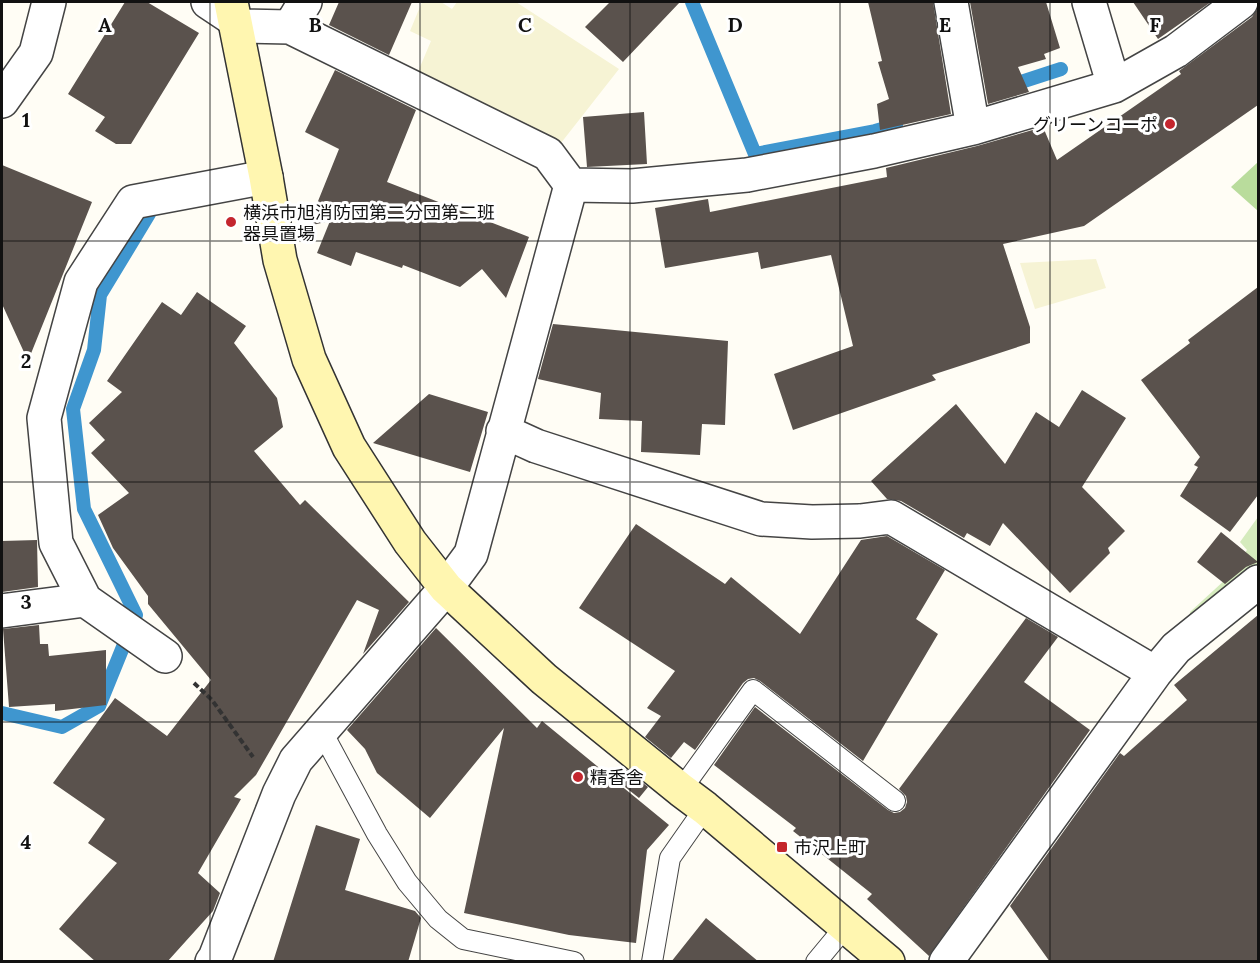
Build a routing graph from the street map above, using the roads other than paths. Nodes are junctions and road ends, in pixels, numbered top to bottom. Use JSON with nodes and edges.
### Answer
{"nodes":[{"id":1,"x":49,"y":2,"type":"edge"},
{"id":2,"x":208,"y":2,"type":"edge"},
{"id":3,"x":951,"y":2,"type":"edge"},
{"id":4,"x":1089,"y":2,"type":"edge"},
{"id":5,"x":1240,"y":2,"type":"edge"},
{"id":6,"x":298,"y":14,"type":"edge"},
{"id":7,"x":234,"y":16,"type":"edge"},
{"id":8,"x":1114,"y":86,"type":"junction"},
{"id":9,"x":2,"y":101,"type":"edge"},
{"id":10,"x":973,"y":128,"type":"junction"},
{"id":11,"x":266,"y":177,"type":"junction"},
{"id":12,"x":571,"y":185,"type":"junction"},
{"id":13,"x":503,"y":431,"type":"junction"},
{"id":14,"x":1258,"y":582,"type":"edge"},
{"id":15,"x":446,"y":588,"type":"junction"},
{"id":16,"x":85,"y":600,"type":"junction"},
{"id":17,"x":2,"y":611,"type":"edge"},
{"id":18,"x":143,"y":641,"type":"road end"},
{"id":19,"x":1155,"y":673,"type":"junction"},
{"id":20,"x":321,"y":730,"type":"junction"},
{"id":21,"x":693,"y":799,"type":"junction"},
{"id":22,"x":895,"y":801,"type":"dead end"},
{"id":23,"x":845,"y":927,"type":"junction"},
{"id":24,"x":212,"y":962,"type":"edge"},
{"id":25,"x":574,"y":962,"type":"edge"},
{"id":26,"x":652,"y":962,"type":"edge"},
{"id":27,"x":816,"y":962,"type":"edge"},
{"id":28,"x":888,"y":962,"type":"edge"},
{"id":29,"x":946,"y":962,"type":"edge"}],
"edges":[{"from":1,"to":9,"type":"street"},
{"from":2,"to":7,"type":"street"},
{"from":3,"to":10,"type":"street"},
{"from":4,"to":8,"type":"street"},
{"from":5,"to":8,"type":"street"},
{"from":6,"to":7,"type":"street"},
{"from":6,"to":12,"type":"street"},
{"from":7,"to":11,"type":"street"},
{"from":8,"to":10,"type":"street"},
{"from":10,"to":12,"type":"street"},
{"from":11,"to":15,"type":"street"},
{"from":11,"to":16,"type":"street"},
{"from":12,"to":13,"type":"street"},
{"from":13,"to":15,"type":"street"},
{"from":13,"to":19,"type":"street"},
{"from":14,"to":19,"type":"street"},
{"from":15,"to":20,"type":"street"},
{"from":15,"to":21,"type":"street"},
{"from":16,"to":17,"type":"street"},
{"from":16,"to":18,"type":"street"},
{"from":19,"to":29,"type":"street"},
{"from":20,"to":24,"type":"street"},
{"from":20,"to":25,"type":"lane"},
{"from":21,"to":22,"type":"lane"},
{"from":21,"to":23,"type":"street"},
{"from":21,"to":26,"type":"lane"},
{"from":23,"to":27,"type":"lane"},
{"from":23,"to":28,"type":"street"}]}
